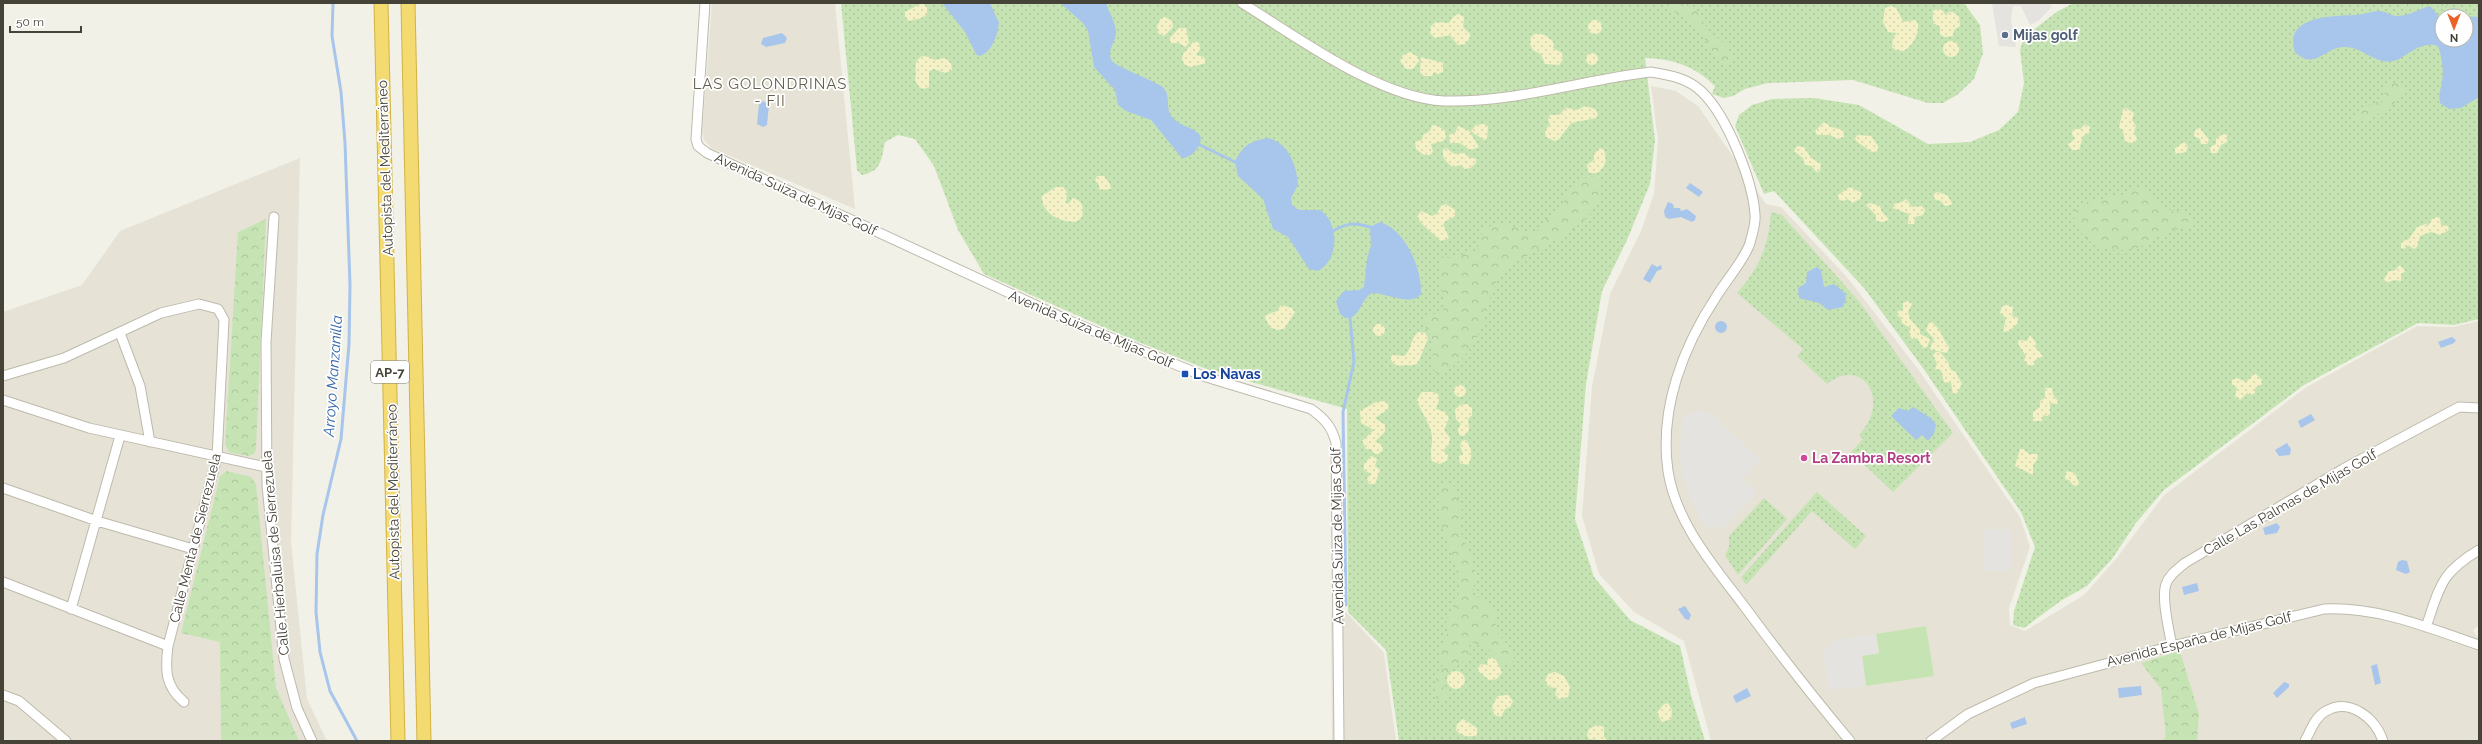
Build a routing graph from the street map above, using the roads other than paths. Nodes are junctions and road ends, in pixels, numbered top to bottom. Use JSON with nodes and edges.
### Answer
{"nodes":[{"id":1,"x":381,"y":3,"type":"edge"},
{"id":2,"x":408,"y":3,"type":"edge"},
{"id":3,"x":705,"y":3,"type":"edge"},
{"id":4,"x":1242,"y":3,"type":"edge"},
{"id":5,"x":274,"y":217,"type":"dead end"},
{"id":6,"x":120,"y":333,"type":"junction"},
{"id":7,"x":3,"y":376,"type":"edge"},
{"id":8,"x":3,"y":400,"type":"edge"},
{"id":9,"x":2479,"y":408,"type":"edge"},
{"id":10,"x":120,"y":436,"type":"junction"},
{"id":11,"x":150,"y":442,"type":"junction"},
{"id":12,"x":217,"y":457,"type":"junction"},
{"id":13,"x":266,"y":467,"type":"junction"},
{"id":14,"x":3,"y":488,"type":"edge"},
{"id":15,"x":96,"y":521,"type":"junction"},
{"id":16,"x":193,"y":549,"type":"junction"},
{"id":17,"x":2479,"y":550,"type":"edge"},
{"id":18,"x":3,"y":582,"type":"edge"},
{"id":19,"x":71,"y":609,"type":"junction"},
{"id":20,"x":2426,"y":627,"type":"junction"},
{"id":21,"x":2479,"y":645,"type":"edge"},
{"id":22,"x":168,"y":646,"type":"junction"},
{"id":23,"x":2172,"y":646,"type":"junction"},
{"id":24,"x":3,"y":695,"type":"edge"},
{"id":25,"x":184,"y":702,"type":"dead end"},
{"id":26,"x":66,"y":741,"type":"edge"},
{"id":27,"x":312,"y":741,"type":"edge"},
{"id":28,"x":398,"y":741,"type":"edge"},
{"id":29,"x":424,"y":741,"type":"edge"},
{"id":30,"x":1339,"y":741,"type":"edge"},
{"id":31,"x":1850,"y":741,"type":"edge"},
{"id":32,"x":1931,"y":741,"type":"edge"},
{"id":33,"x":2305,"y":741,"type":"edge"},
{"id":34,"x":2383,"y":741,"type":"edge"}],
"edges":[{"from":1,"to":28,"type":"highway","name":"Autopista del Mediterráneo","number":"AP-7"},
{"from":2,"to":29,"type":"highway","name":"Autopista del Mediterráneo","number":"AP-7"},
{"from":3,"to":30,"type":"street","name":"Avenida Suiza de Mijas Golf"},
{"from":4,"to":31,"type":"street"},
{"from":5,"to":13,"type":"street","name":"Calle Hierbaluisa de Sierrezuela"},
{"from":6,"to":7,"type":"street","name":"Calle Menta de Sierrezuela"},
{"from":6,"to":11,"type":"street"},
{"from":6,"to":12,"type":"street","name":"Calle Menta de Sierrezuela"},
{"from":8,"to":10,"type":"street"},
{"from":9,"to":23,"type":"street","name":"Calle Las Palmas de Mijas Golf"},
{"from":10,"to":11,"type":"street"},
{"from":10,"to":15,"type":"street"},
{"from":11,"to":12,"type":"street"},
{"from":12,"to":13,"type":"street"},
{"from":12,"to":16,"type":"street","name":"Calle Menta de Sierrezuela"},
{"from":13,"to":27,"type":"street","name":"Calle Hierbaluisa de Sierrezuela"},
{"from":14,"to":15,"type":"street"},
{"from":15,"to":16,"type":"street"},
{"from":15,"to":19,"type":"street"},
{"from":16,"to":22,"type":"street","name":"Calle Menta de Sierrezuela"},
{"from":17,"to":20,"type":"street"},
{"from":18,"to":19,"type":"street"},
{"from":19,"to":22,"type":"street"},
{"from":20,"to":21,"type":"street","name":"Avenida España de Mijas Golf"},
{"from":20,"to":23,"type":"street","name":"Avenida España de Mijas Golf"},
{"from":22,"to":25,"type":"street","name":"Calle Menta de Sierrezuela"},
{"from":23,"to":32,"type":"street","name":"Avenida España de Mijas Golf"},
{"from":24,"to":26,"type":"street"},
{"from":33,"to":34,"type":"street"}]}
